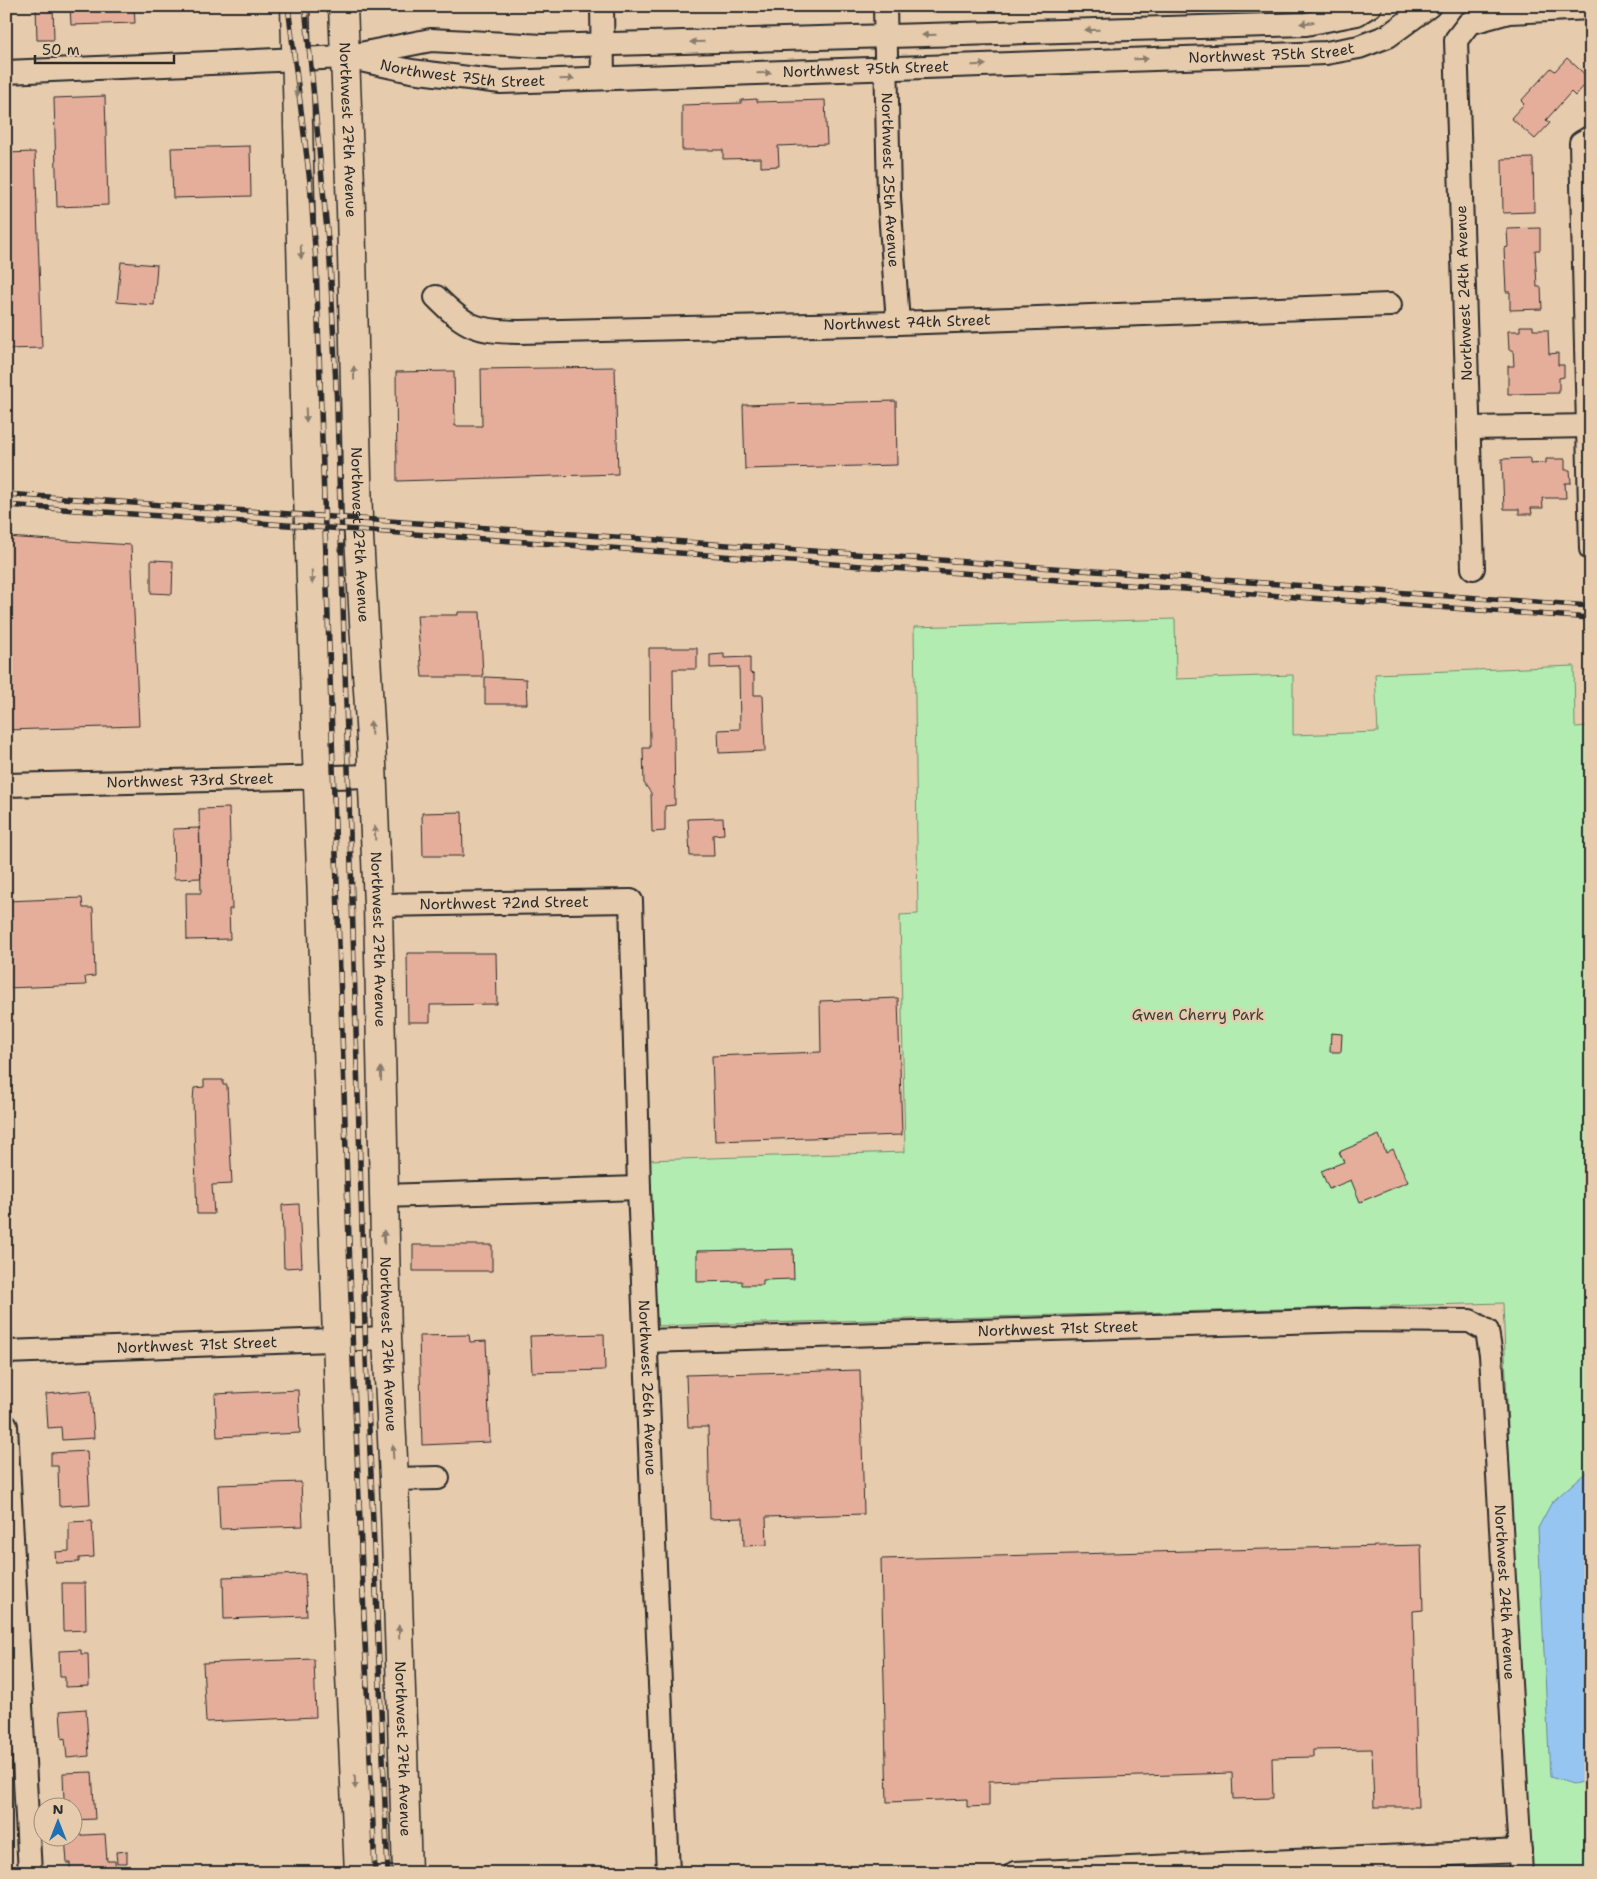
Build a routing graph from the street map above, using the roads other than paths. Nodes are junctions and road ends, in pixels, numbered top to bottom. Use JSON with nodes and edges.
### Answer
{"nodes":[{"id":1,"x":295,"y":6,"type":"edge"},
{"id":2,"x":343,"y":6,"type":"edge"},
{"id":3,"x":602,"y":6,"type":"edge"},
{"id":4,"x":886,"y":6,"type":"edge"},
{"id":5,"x":1370,"y":6,"type":"edge"},
{"id":6,"x":1429,"y":6,"type":"edge"},
{"id":7,"x":1591,"y":8,"type":"edge"},
{"id":8,"x":1196,"y":27,"type":"junction"},
{"id":9,"x":1049,"y":31,"type":"junction"},
{"id":10,"x":886,"y":36,"type":"junction"},
{"id":11,"x":738,"y":40,"type":"junction"},
{"id":12,"x":602,"y":44,"type":"junction"},
{"id":13,"x":345,"y":57,"type":"junction"},
{"id":14,"x":1197,"y":57,"type":"junction"},
{"id":15,"x":296,"y":58,"type":"junction"},
{"id":16,"x":1050,"y":63,"type":"junction"},
{"id":17,"x":888,"y":68,"type":"junction"},
{"id":18,"x":6,"y":72,"type":"edge"},
{"id":19,"x":739,"y":73,"type":"junction"},
{"id":20,"x":603,"y":78,"type":"junction"},
{"id":21,"x":1591,"y":137,"type":"edge"},
{"id":22,"x":436,"y":297,"type":"dead end"},
{"id":23,"x":1390,"y":306,"type":"dead end"},
{"id":24,"x":898,"y":323,"type":"junction"},
{"id":25,"x":1589,"y":426,"type":"edge"},
{"id":26,"x":1469,"y":428,"type":"junction"},
{"id":27,"x":1590,"y":549,"type":"edge"},
{"id":28,"x":1473,"y":568,"type":"dead end"},
{"id":29,"x":373,"y":776,"type":"junction"},
{"id":30,"x":318,"y":778,"type":"junction"},
{"id":31,"x":6,"y":785,"type":"edge"},
{"id":32,"x":631,"y":901,"type":"joint"},
{"id":33,"x":378,"y":905,"type":"junction"},
{"id":34,"x":639,"y":1188,"type":"junction"},
{"id":35,"x":383,"y":1196,"type":"junction"},
{"id":36,"x":1470,"y":1321,"type":"joint"},
{"id":37,"x":387,"y":1338,"type":"junction"},
{"id":38,"x":338,"y":1341,"type":"junction"},
{"id":39,"x":647,"y":1341,"type":"junction"},
{"id":40,"x":6,"y":1352,"type":"edge"},
{"id":41,"x":6,"y":1426,"type":"edge"},
{"id":42,"x":438,"y":1478,"type":"dead end"},
{"id":43,"x":394,"y":1479,"type":"junction"},
{"id":44,"x":1520,"y":1851,"type":"junction"},
{"id":45,"x":30,"y":1873,"type":"edge"},
{"id":46,"x":358,"y":1873,"type":"edge"},
{"id":47,"x":406,"y":1873,"type":"edge"},
{"id":48,"x":668,"y":1873,"type":"edge"},
{"id":49,"x":1015,"y":1873,"type":"edge"},
{"id":50,"x":1520,"y":1873,"type":"edge"}],
"edges":[{"from":1,"to":15,"type":"main road"},
{"from":2,"to":13,"type":"main road","name":"Northwest 27th Avenue"},
{"from":3,"to":12,"type":"street"},
{"from":4,"to":10,"type":"street","name":"Northwest 25th Avenue"},
{"from":5,"to":8,"type":"street","name":"Northwest 75th Street","one_way":true},
{"from":6,"to":14,"type":"street","name":"Northwest 75th Street"},
{"from":7,"to":26,"type":"street","name":"Northwest 24th Avenue"},
{"from":8,"to":9,"type":"street","name":"Northwest 75th Street","one_way":true},
{"from":8,"to":14,"type":"street"},
{"from":9,"to":10,"type":"street","name":"Northwest 75th Street","one_way":true},
{"from":9,"to":16,"type":"street"},
{"from":10,"to":11,"type":"street","name":"Northwest 75th Street"},
{"from":10,"to":17,"type":"street","name":"Northwest 25th Avenue"},
{"from":11,"to":12,"type":"street","name":"Northwest 75th Street","one_way":true},
{"from":11,"to":19,"type":"street"},
{"from":12,"to":13,"type":"street","name":"Northwest 75th Street"},
{"from":12,"to":20,"type":"street"},
{"from":13,"to":15,"type":"street","name":"Northwest 75th Street"},
{"from":13,"to":20,"type":"street","name":"Northwest 75th Street","one_way":true},
{"from":29,"to":13,"type":"main road","name":"Northwest 27th Avenue","one_way":true},
{"from":16,"to":14,"type":"street","name":"Northwest 75th Street","one_way":true},
{"from":15,"to":18,"type":"street","name":"Northwest 75th Street"},
{"from":15,"to":30,"type":"main road","one_way":true},
{"from":17,"to":16,"type":"street","name":"Northwest 75th Street","one_way":true},
{"from":19,"to":17,"type":"street","name":"Northwest 75th Street","one_way":true},
{"from":17,"to":24,"type":"street","name":"Northwest 25th Avenue"},
{"from":19,"to":20,"type":"street","name":"Northwest 75th Street"},
{"from":21,"to":25,"type":"street"},
{"from":22,"to":24,"type":"street","name":"Northwest 74th Street"},
{"from":23,"to":24,"type":"street","name":"Northwest 74th Street"},
{"from":25,"to":26,"type":"street"},
{"from":25,"to":27,"type":"street"},
{"from":26,"to":28,"type":"street","name":"Northwest 24th Avenue"},
{"from":29,"to":30,"type":"street","name":"Northwest 73rd Street"},
{"from":33,"to":29,"type":"main road","name":"Northwest 27th Avenue","one_way":true},
{"from":30,"to":31,"type":"street","name":"Northwest 73rd Street"},
{"from":30,"to":38,"type":"main road"},
{"from":32,"to":33,"type":"street","name":"Northwest 72nd Street"},
{"from":32,"to":34,"type":"street","name":"Northwest 26th Avenue"},
{"from":35,"to":33,"type":"main road","name":"Northwest 27th Avenue","one_way":true},
{"from":34,"to":35,"type":"street"},
{"from":34,"to":39,"type":"street","name":"Northwest 26th Avenue"},
{"from":37,"to":35,"type":"main road","name":"Northwest 27th Avenue","one_way":true},
{"from":36,"to":39,"type":"street","name":"Northwest 71st Street"},
{"from":36,"to":44,"type":"street","name":"Northwest 24th Avenue"},
{"from":37,"to":38,"type":"street","name":"Northwest 71st Street"},
{"from":43,"to":37,"type":"main road","name":"Northwest 27th Avenue","one_way":true},
{"from":38,"to":40,"type":"street","name":"Northwest 71st Street"},
{"from":38,"to":46,"type":"main road","one_way":true},
{"from":39,"to":48,"type":"street","name":"Northwest 26th Avenue"},
{"from":41,"to":45,"type":"street"},
{"from":42,"to":43,"type":"street"},
{"from":47,"to":43,"type":"main road","name":"Northwest 27th Avenue","one_way":true},
{"from":44,"to":49,"type":"street"},
{"from":44,"to":50,"type":"street","name":"Northwest 24th Avenue"}]}
